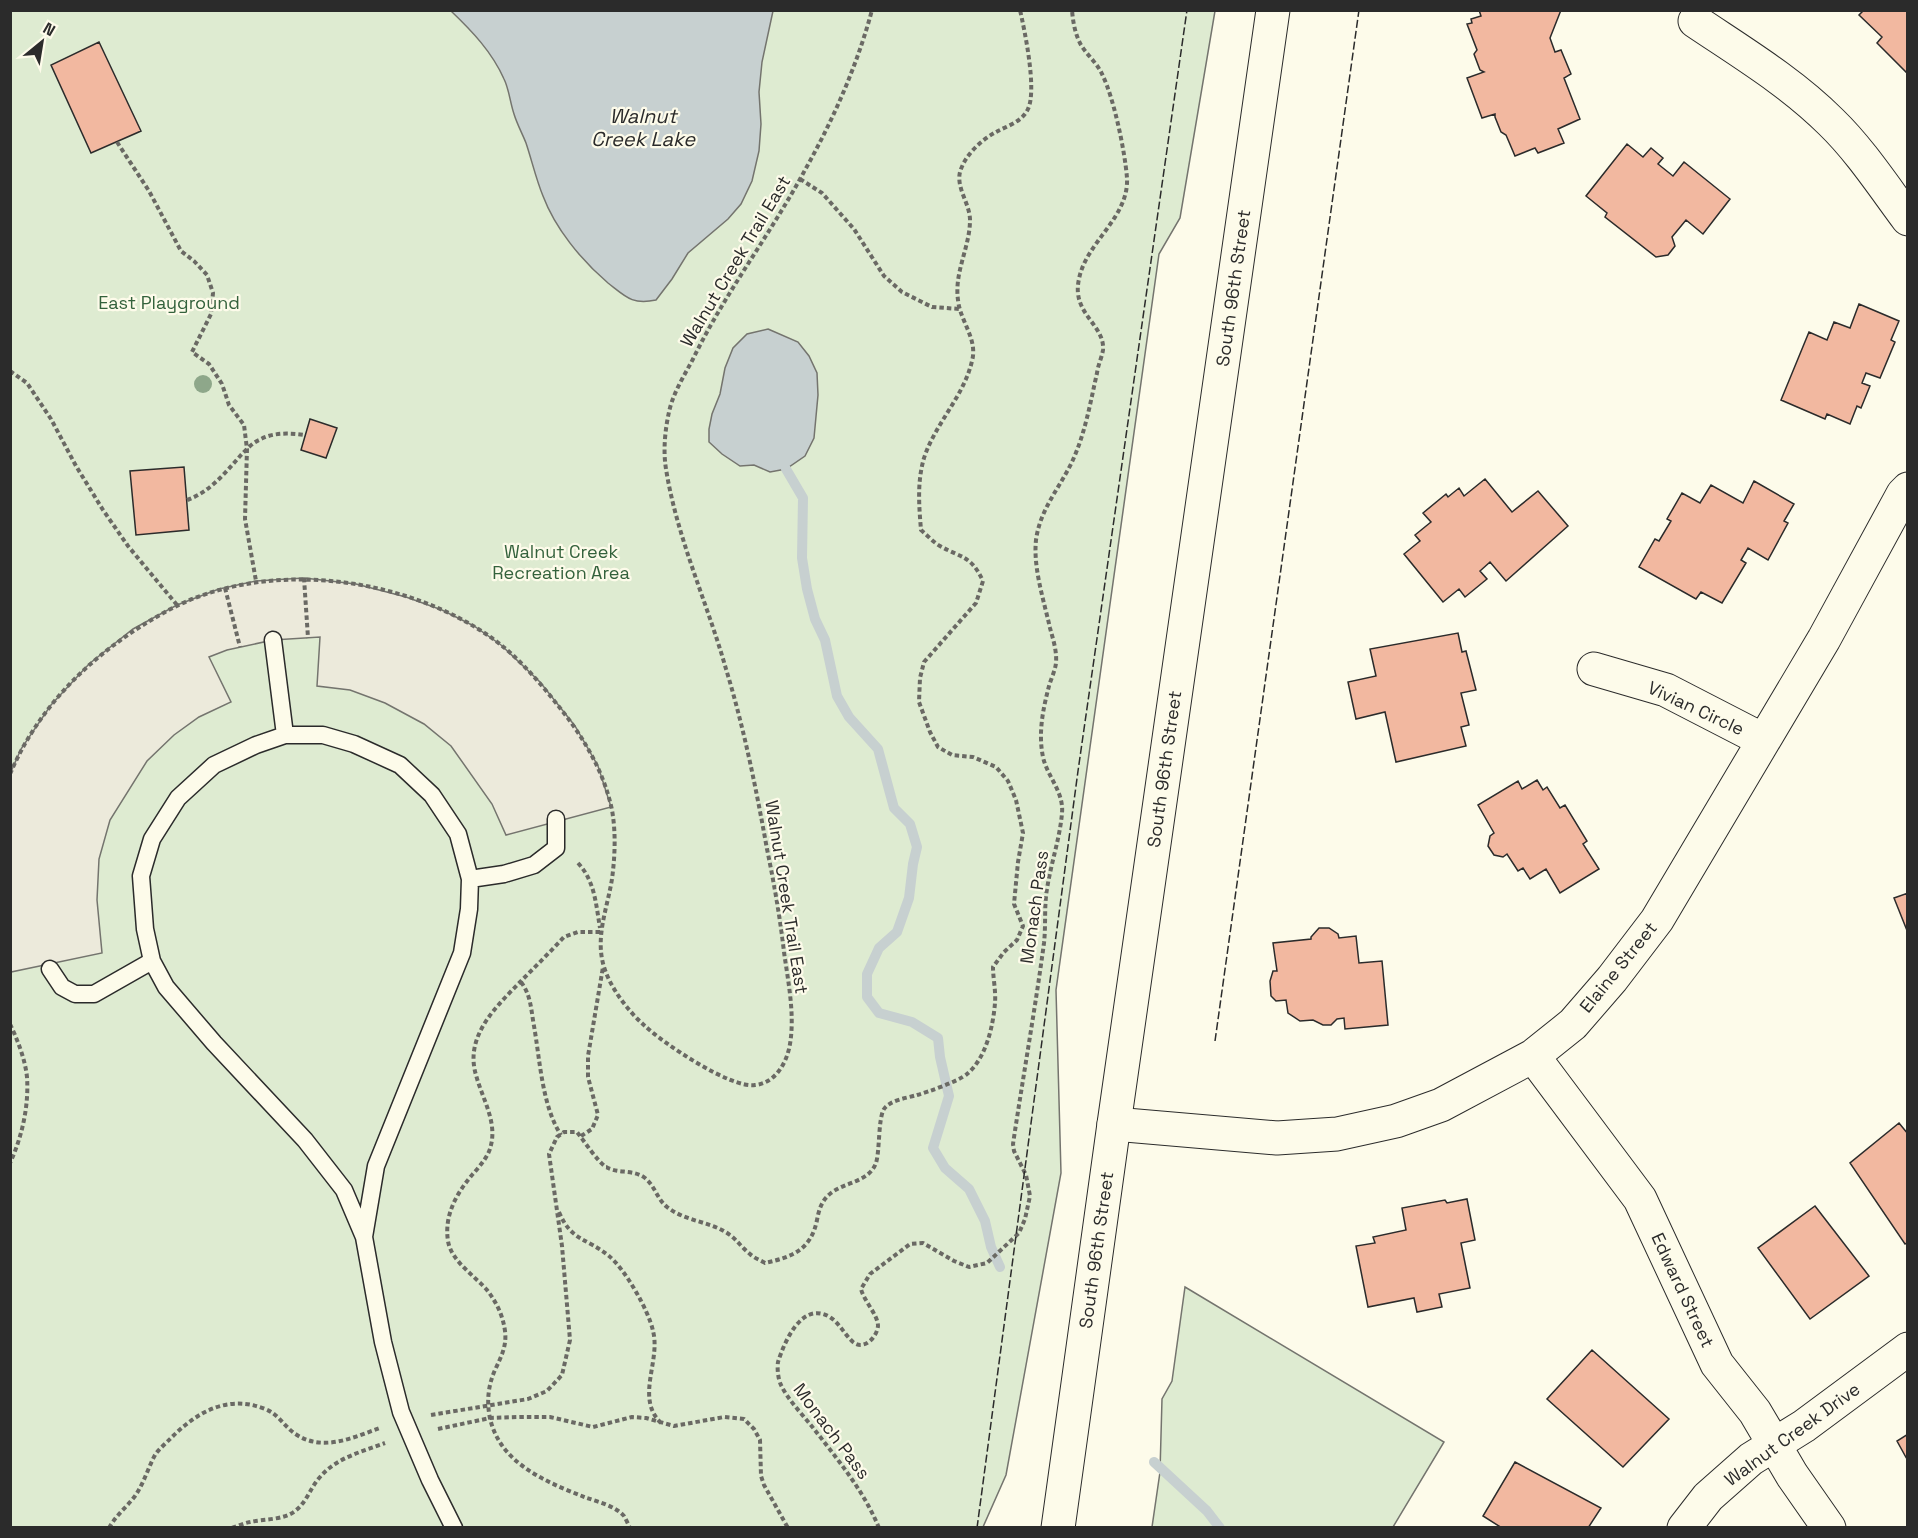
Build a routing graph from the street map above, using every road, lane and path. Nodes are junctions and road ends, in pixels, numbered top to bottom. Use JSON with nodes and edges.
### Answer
{"nodes":[{"id":1,"x":872,"y":10,"type":"edge"},
{"id":2,"x":1020,"y":10,"type":"edge"},
{"id":3,"x":1072,"y":10,"type":"edge"},
{"id":4,"x":1273,"y":10,"type":"edge"},
{"id":5,"x":1695,"y":21,"type":"dead end"},
{"id":6,"x":117,"y":142,"type":"dead end"},
{"id":7,"x":800,"y":179,"type":"junction"},
{"id":8,"x":1908,"y":219,"type":"edge"},
{"id":9,"x":960,"y":309,"type":"junction"},
{"id":10,"x":10,"y":371,"type":"edge"},
{"id":11,"x":305,"y":435,"type":"dead end"},
{"id":12,"x":247,"y":449,"type":"junction"},
{"id":13,"x":1908,"y":489,"type":"edge"},
{"id":14,"x":187,"y":500,"type":"dead end"},
{"id":15,"x":304,"y":578,"type":"junction"},
{"id":16,"x":256,"y":581,"type":"junction"},
{"id":17,"x":225,"y":588,"type":"junction"},
{"id":18,"x":177,"y":605,"type":"junction"},
{"id":19,"x":308,"y":638,"type":"dead end"},
{"id":20,"x":273,"y":640,"type":"dead end"},
{"id":21,"x":240,"y":647,"type":"dead end"},
{"id":22,"x":1594,"y":669,"type":"dead end"},
{"id":23,"x":285,"y":735,"type":"junction"},
{"id":24,"x":1763,"y":740,"type":"junction"},
{"id":25,"x":10,"y":774,"type":"edge"},
{"id":26,"x":556,"y":819,"type":"dead end"},
{"id":27,"x":556,"y":848,"type":"junction"},
{"id":28,"x":470,"y":879,"type":"junction"},
{"id":29,"x":600,"y":932,"type":"junction"},
{"id":30,"x":152,"y":961,"type":"junction"},
{"id":31,"x":603,"y":964,"type":"junction"},
{"id":32,"x":50,"y":969,"type":"dead end"},
{"id":33,"x":521,"y":982,"type":"junction"},
{"id":34,"x":10,"y":1024,"type":"edge"},
{"id":35,"x":1533,"y":1056,"type":"junction"},
{"id":36,"x":1114,"y":1124,"type":"junction"},
{"id":37,"x":561,"y":1135,"type":"junction"},
{"id":38,"x":581,"y":1136,"type":"junction"},
{"id":39,"x":10,"y":1163,"type":"edge"},
{"id":40,"x":556,"y":1205,"type":"junction"},
{"id":41,"x":364,"y":1237,"type":"junction"},
{"id":42,"x":1908,"y":1349,"type":"edge"},
{"id":43,"x":488,"y":1405,"type":"junction"},
{"id":44,"x":490,"y":1418,"type":"junction"},
{"id":45,"x":662,"y":1423,"type":"junction"},
{"id":46,"x":408,"y":1427,"type":"junction"},
{"id":47,"x":1775,"y":1443,"type":"junction"},
{"id":48,"x":109,"y":1527,"type":"edge"},
{"id":49,"x":232,"y":1527,"type":"edge"},
{"id":50,"x":454,"y":1527,"type":"edge"},
{"id":51,"x":630,"y":1527,"type":"edge"},
{"id":52,"x":788,"y":1527,"type":"edge"},
{"id":53,"x":879,"y":1527,"type":"edge"},
{"id":54,"x":1058,"y":1527,"type":"edge"},
{"id":55,"x":1683,"y":1527,"type":"edge"},
{"id":56,"x":1829,"y":1527,"type":"edge"}],
"edges":[{"from":1,"to":7,"type":"path","name":"Walnut Creek Trail East"},
{"from":2,"to":9,"type":"path","name":"Monach Pass"},
{"from":3,"to":53,"type":"path","name":"Monach Pass"},
{"from":4,"to":36,"type":"street","name":"South 96th Street"},
{"from":5,"to":8,"type":"street"},
{"from":6,"to":12,"type":"path"},
{"from":7,"to":9,"type":"path"},
{"from":7,"to":31,"type":"path","name":"Walnut Creek Trail East"},
{"from":9,"to":38,"type":"path","name":"Monach Pass"},
{"from":10,"to":18,"type":"path"},
{"from":11,"to":12,"type":"path"},
{"from":12,"to":14,"type":"path"},
{"from":12,"to":16,"type":"path"},
{"from":13,"to":24,"type":"street","name":"Elaine Street"},
{"from":15,"to":16,"type":"path","name":"Walnut Creek Trail East"},
{"from":15,"to":19,"type":"path"},
{"from":15,"to":29,"type":"path","name":"Walnut Creek Trail East"},
{"from":16,"to":17,"type":"path","name":"Walnut Creek Trail East"},
{"from":17,"to":18,"type":"path","name":"Walnut Creek Trail East"},
{"from":17,"to":21,"type":"path"},
{"from":18,"to":25,"type":"path","name":"Walnut Creek Trail East"},
{"from":20,"to":23,"type":"lane"},
{"from":22,"to":24,"type":"street","name":"Vivian Circle"},
{"from":23,"to":28,"type":"lane"},
{"from":23,"to":30,"type":"lane"},
{"from":24,"to":35,"type":"street","name":"Elaine Street"},
{"from":26,"to":27,"type":"lane"},
{"from":27,"to":28,"type":"lane"},
{"from":27,"to":29,"type":"path"},
{"from":28,"to":41,"type":"lane"},
{"from":29,"to":31,"type":"path","name":"Walnut Creek Trail East"},
{"from":29,"to":33,"type":"path"},
{"from":30,"to":32,"type":"lane"},
{"from":30,"to":41,"type":"lane"},
{"from":31,"to":38,"type":"path"},
{"from":33,"to":37,"type":"path"},
{"from":33,"to":43,"type":"path"},
{"from":34,"to":39,"type":"path"},
{"from":35,"to":36,"type":"street","name":"Elaine Street"},
{"from":35,"to":47,"type":"street","name":"Edward Street"},
{"from":36,"to":54,"type":"street","name":"South 96th Street"},
{"from":37,"to":38,"type":"path"},
{"from":37,"to":40,"type":"path"},
{"from":40,"to":43,"type":"path"},
{"from":40,"to":45,"type":"path"},
{"from":41,"to":46,"type":"lane"},
{"from":42,"to":47,"type":"street","name":"Walnut Creek Drive"},
{"from":43,"to":44,"type":"path"},
{"from":43,"to":46,"type":"path"},
{"from":44,"to":45,"type":"path"},
{"from":44,"to":46,"type":"path"},
{"from":44,"to":51,"type":"path"},
{"from":45,"to":52,"type":"path"},
{"from":46,"to":48,"type":"path"},
{"from":46,"to":49,"type":"path"},
{"from":46,"to":50,"type":"lane"},
{"from":47,"to":55,"type":"street","name":"Walnut Creek Drive"},
{"from":47,"to":56,"type":"street","name":"Edward Street"}]}
